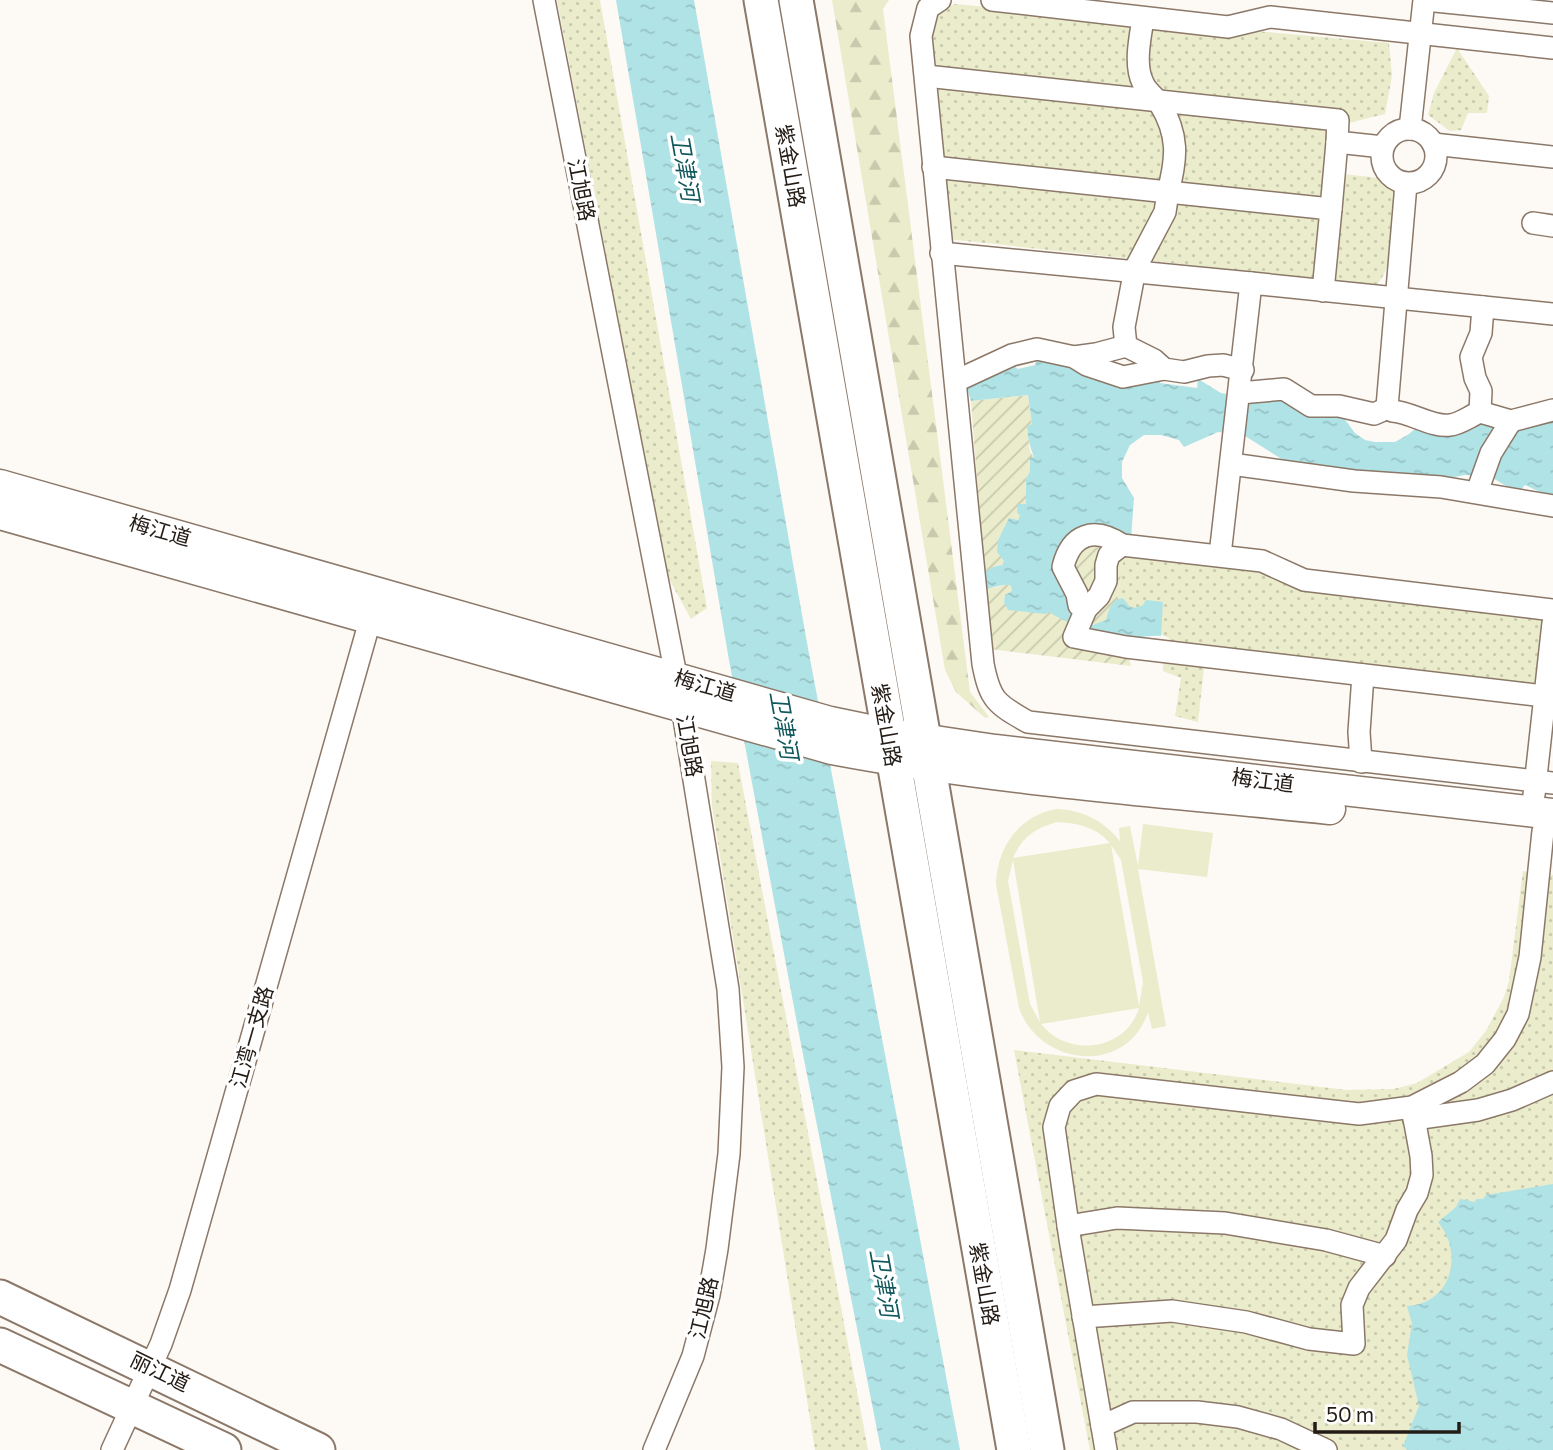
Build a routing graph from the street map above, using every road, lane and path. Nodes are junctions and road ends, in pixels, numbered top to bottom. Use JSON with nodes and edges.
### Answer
{"nodes":[{"id":1,"x":544,"y":0,"type":"edge"},
{"id":2,"x":761,"y":0,"type":"edge"},
{"id":3,"x":796,"y":0,"type":"edge"},
{"id":4,"x":940,"y":0,"type":"edge"},
{"id":5,"x":992,"y":0,"type":"edge"},
{"id":6,"x":1435,"y":1,"type":"edge"},
{"id":7,"x":1553,"y":13,"type":"edge"},
{"id":8,"x":1143,"y":19,"type":"junction"},
{"id":9,"x":1421,"y":35,"type":"junction"},
{"id":10,"x":1553,"y":48,"type":"edge"},
{"id":11,"x":926,"y":76,"type":"junction"},
{"id":12,"x":1158,"y":102,"type":"junction"},
{"id":13,"x":1410,"y":129,"type":"junction"},
{"id":14,"x":1337,"y":142,"type":"junction"},
{"id":15,"x":1433,"y":144,"type":"junction"},
{"id":16,"x":1383,"y":147,"type":"junction"},
{"id":17,"x":1553,"y":157,"type":"edge"},
{"id":18,"x":933,"y":167,"type":"junction"},
{"id":19,"x":1406,"y":184,"type":"junction"},
{"id":20,"x":1168,"y":192,"type":"junction"},
{"id":21,"x":1331,"y":208,"type":"junction"},
{"id":22,"x":941,"y":253,"type":"junction"},
{"id":23,"x":1135,"y":272,"type":"junction"},
{"id":24,"x":1251,"y":284,"type":"junction"},
{"id":25,"x":1323,"y":291,"type":"junction"},
{"id":26,"x":1396,"y":298,"type":"junction"},
{"id":27,"x":1483,"y":307,"type":"junction"},
{"id":28,"x":1553,"y":314,"type":"edge"},
{"id":29,"x":1126,"y":346,"type":"junction"},
{"id":30,"x":1074,"y":357,"type":"junction"},
{"id":31,"x":1164,"y":369,"type":"junction"},
{"id":32,"x":1242,"y":370,"type":"junction"},
{"id":33,"x":956,"y":381,"type":"junction"},
{"id":34,"x":1240,"y":393,"type":"junction"},
{"id":35,"x":1387,"y":410,"type":"junction"},
{"id":36,"x":1553,"y":410,"type":"edge"},
{"id":37,"x":1480,"y":412,"type":"junction"},
{"id":38,"x":1511,"y":421,"type":"junction"},
{"id":39,"x":1231,"y":464,"type":"junction"},
{"id":40,"x":0,"y":485,"type":"edge"},
{"id":41,"x":1476,"y":492,"type":"junction"},
{"id":42,"x":1553,"y":506,"type":"edge"},
{"id":43,"x":0,"y":514,"type":"edge"},
{"id":44,"x":1122,"y":545,"type":"junction"},
{"id":45,"x":1220,"y":555,"type":"junction"},
{"id":46,"x":1553,"y":610,"type":"edge"},
{"id":47,"x":371,"y":617,"type":"junction"},
{"id":48,"x":1082,"y":619,"type":"junction"},
{"id":49,"x":1553,"y":623,"type":"edge"},
{"id":50,"x":1363,"y":675,"type":"junction"},
{"id":51,"x":679,"y":692,"type":"junction"},
{"id":52,"x":1549,"y":696,"type":"edge"},
{"id":53,"x":890,"y":747,"type":"junction"},
{"id":54,"x":926,"y":752,"type":"junction"},
{"id":55,"x":1361,"y":761,"type":"junction"},
{"id":56,"x":1544,"y":783,"type":"edge"},
{"id":57,"x":1543,"y":824,"type":"edge"},
{"id":58,"x":1546,"y":879,"type":"edge"},
{"id":59,"x":1553,"y":1082,"type":"edge"},
{"id":60,"x":1413,"y":1113,"type":"junction"},
{"id":61,"x":1068,"y":1226,"type":"junction"},
{"id":62,"x":1385,"y":1256,"type":"junction"},
{"id":63,"x":0,"y":1297,"type":"edge"},
{"id":64,"x":1083,"y":1318,"type":"junction"},
{"id":65,"x":0,"y":1345,"type":"edge"},
{"id":66,"x":150,"y":1367,"type":"junction"},
{"id":67,"x":133,"y":1407,"type":"junction"},
{"id":68,"x":1102,"y":1426,"type":"junction"},
{"id":69,"x":112,"y":1450,"type":"edge"},
{"id":70,"x":224,"y":1450,"type":"edge"},
{"id":71,"x":318,"y":1450,"type":"edge"},
{"id":72,"x":654,"y":1450,"type":"edge"},
{"id":73,"x":1014,"y":1450,"type":"edge"},
{"id":74,"x":1047,"y":1450,"type":"edge"},
{"id":75,"x":1106,"y":1450,"type":"edge"},
{"id":76,"x":1326,"y":1450,"type":"edge"}],
"edges":[{"from":1,"to":51,"type":"street","name":"江旭路"},
{"from":2,"to":53,"type":"main road","name":"紫金山路"},
{"from":3,"to":54,"type":"main road","name":"紫金山路"},
{"from":4,"to":11,"type":"street"},
{"from":5,"to":8,"type":"street"},
{"from":6,"to":7,"type":"street"},
{"from":6,"to":9,"type":"street"},
{"from":8,"to":9,"type":"street"},
{"from":8,"to":12,"type":"street"},
{"from":9,"to":10,"type":"street"},
{"from":9,"to":13,"type":"street"},
{"from":11,"to":12,"type":"street"},
{"from":11,"to":18,"type":"street"},
{"from":12,"to":14,"type":"street"},
{"from":12,"to":20,"type":"street"},
{"from":13,"to":15,"type":"street"},
{"from":13,"to":16,"type":"street"},
{"from":14,"to":16,"type":"street"},
{"from":14,"to":21,"type":"street"},
{"from":15,"to":17,"type":"street"},
{"from":15,"to":19,"type":"street"},
{"from":16,"to":19,"type":"street"},
{"from":18,"to":20,"type":"street"},
{"from":18,"to":22,"type":"street"},
{"from":19,"to":26,"type":"street"},
{"from":20,"to":21,"type":"street"},
{"from":20,"to":23,"type":"street"},
{"from":21,"to":25,"type":"street"},
{"from":22,"to":23,"type":"street"},
{"from":22,"to":33,"type":"street"},
{"from":23,"to":24,"type":"street"},
{"from":23,"to":29,"type":"street"},
{"from":24,"to":25,"type":"street"},
{"from":24,"to":32,"type":"street"},
{"from":25,"to":26,"type":"street"},
{"from":26,"to":27,"type":"street"},
{"from":26,"to":35,"type":"street"},
{"from":27,"to":28,"type":"street"},
{"from":27,"to":37,"type":"street"},
{"from":29,"to":30,"type":"street"},
{"from":29,"to":31,"type":"street"},
{"from":30,"to":31,"type":"street"},
{"from":30,"to":33,"type":"street"},
{"from":31,"to":32,"type":"street"},
{"from":32,"to":34,"type":"street"},
{"from":33,"to":55,"type":"street"},
{"from":34,"to":35,"type":"street"},
{"from":34,"to":39,"type":"street"},
{"from":35,"to":37,"type":"street"},
{"from":36,"to":38,"type":"street"},
{"from":37,"to":38,"type":"street"},
{"from":38,"to":41,"type":"street"},
{"from":39,"to":41,"type":"street"},
{"from":39,"to":45,"type":"street"},
{"from":40,"to":51,"type":"street","name":"梅江道"},
{"from":41,"to":42,"type":"street"},
{"from":43,"to":47,"type":"street","name":"梅江道"},
{"from":44,"to":45,"type":"street"},
{"from":44,"to":48,"type":"street"},
{"from":44,"to":48,"type":"street"},
{"from":45,"to":46,"type":"street"},
{"from":47,"to":51,"type":"street","name":"梅江道"},
{"from":47,"to":66,"type":"street","name":"江湾一支路"},
{"from":48,"to":50,"type":"street"},
{"from":49,"to":52,"type":"street"},
{"from":50,"to":52,"type":"street"},
{"from":50,"to":55,"type":"street"},
{"from":51,"to":53,"type":"street","name":"梅江道"},
{"from":51,"to":72,"type":"street","name":"江旭路"},
{"from":52,"to":56,"type":"street"},
{"from":53,"to":54,"type":"street","name":"梅江道"},
{"from":53,"to":73,"type":"main road","name":"紫金山路"},
{"from":54,"to":57,"type":"street","name":"梅江道"},
{"from":54,"to":74,"type":"main road","name":"紫金山路"},
{"from":55,"to":56,"type":"street"},
{"from":56,"to":57,"type":"street"},
{"from":57,"to":58,"type":"street"},
{"from":58,"to":60,"type":"street"},
{"from":59,"to":60,"type":"street"},
{"from":60,"to":61,"type":"street"},
{"from":60,"to":62,"type":"street"},
{"from":61,"to":62,"type":"street"},
{"from":61,"to":64,"type":"street"},
{"from":62,"to":64,"type":"street"},
{"from":63,"to":66,"type":"main road","name":"丽江道"},
{"from":64,"to":68,"type":"street"},
{"from":65,"to":67,"type":"main road","name":"丽江道"},
{"from":66,"to":67,"type":"street","name":"江湾一支路"},
{"from":66,"to":71,"type":"main road","name":"丽江道"},
{"from":67,"to":69,"type":"street","name":"江湾一支路"},
{"from":67,"to":70,"type":"main road","name":"丽江道"},
{"from":68,"to":75,"type":"street"},
{"from":68,"to":76,"type":"street"}]}
